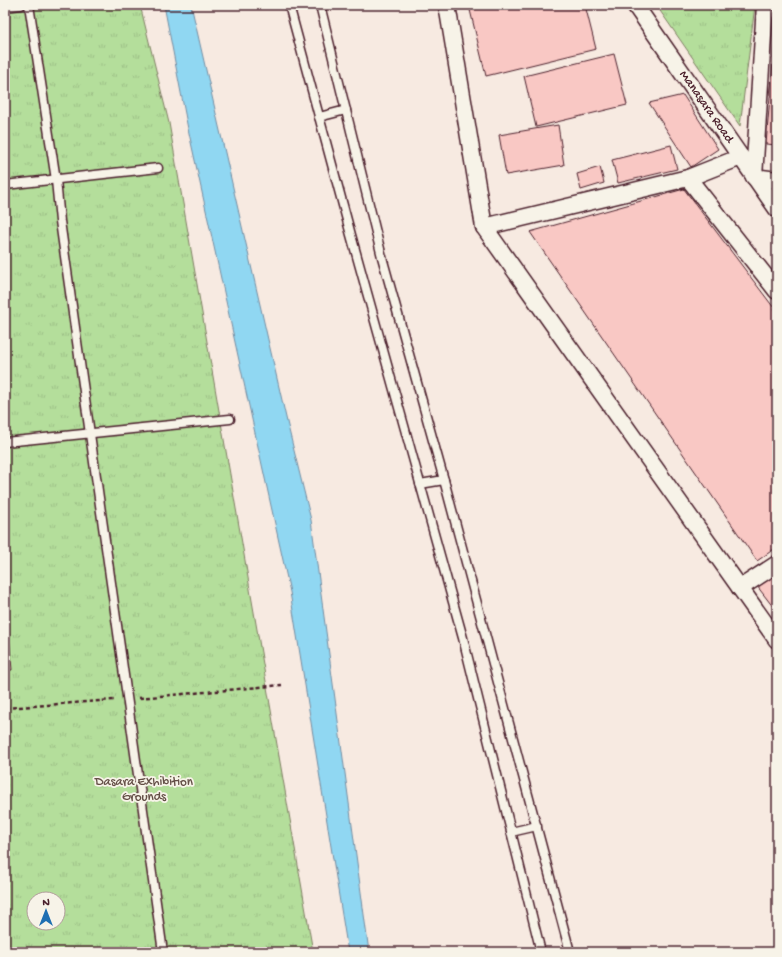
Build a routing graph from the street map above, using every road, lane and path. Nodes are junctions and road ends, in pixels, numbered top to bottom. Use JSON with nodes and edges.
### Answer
{"nodes":[{"id":1,"x":21,"y":5,"type":"edge"},
{"id":2,"x":29,"y":5,"type":"edge"},
{"id":3,"x":289,"y":5,"type":"edge"},
{"id":4,"x":320,"y":5,"type":"edge"},
{"id":5,"x":447,"y":5,"type":"edge"},
{"id":6,"x":635,"y":5,"type":"edge"},
{"id":7,"x":766,"y":5,"type":"edge"},
{"id":8,"x":5,"y":8,"type":"edge"},
{"id":9,"x":346,"y":110,"type":"junction"},
{"id":10,"x":320,"y":117,"type":"junction"},
{"id":11,"x":741,"y":157,"type":"junction"},
{"id":12,"x":158,"y":168,"type":"dead end"},
{"id":13,"x":754,"y":177,"type":"junction"},
{"id":14,"x":688,"y":178,"type":"junction"},
{"id":15,"x":56,"y":180,"type":"junction"},
{"id":16,"x":777,"y":180,"type":"edge"},
{"id":17,"x":5,"y":185,"type":"edge"},
{"id":18,"x":777,"y":209,"type":"edge"},
{"id":19,"x":484,"y":227,"type":"junction"},
{"id":20,"x":777,"y":291,"type":"edge"},
{"id":21,"x":230,"y":419,"type":"dead end"},
{"id":22,"x":90,"y":434,"type":"junction"},
{"id":23,"x":5,"y":442,"type":"edge"},
{"id":24,"x":444,"y":480,"type":"junction"},
{"id":25,"x":420,"y":484,"type":"junction"},
{"id":26,"x":777,"y":564,"type":"edge"},
{"id":27,"x":740,"y":588,"type":"junction"},
{"id":28,"x":777,"y":640,"type":"edge"},
{"id":29,"x":282,"y":685,"type":"dead end"},
{"id":30,"x":127,"y":699,"type":"junction"},
{"id":31,"x":5,"y":708,"type":"edge"},
{"id":32,"x":537,"y":826,"type":"junction"},
{"id":33,"x":511,"y":832,"type":"junction"},
{"id":34,"x":163,"y":952,"type":"edge"},
{"id":35,"x":541,"y":952,"type":"edge"},
{"id":36,"x":570,"y":952,"type":"edge"}],
"edges":[{"from":1,"to":8,"type":"lane"},
{"from":2,"to":15,"type":"lane"},
{"from":3,"to":10,"type":"lane"},
{"from":4,"to":9,"type":"lane"},
{"from":5,"to":19,"type":"street"},
{"from":6,"to":11,"type":"street","name":"Manasara Road"},
{"from":7,"to":13,"type":"street"},
{"from":9,"to":10,"type":"lane"},
{"from":9,"to":24,"type":"lane"},
{"from":10,"to":25,"type":"lane"},
{"from":11,"to":13,"type":"street","name":"Manasara Road"},
{"from":11,"to":14,"type":"street"},
{"from":12,"to":15,"type":"lane"},
{"from":13,"to":16,"type":"street"},
{"from":13,"to":18,"type":"street","name":"Manasara Road"},
{"from":14,"to":19,"type":"street"},
{"from":14,"to":20,"type":"street"},
{"from":15,"to":17,"type":"lane"},
{"from":15,"to":22,"type":"lane"},
{"from":19,"to":27,"type":"street"},
{"from":21,"to":22,"type":"lane"},
{"from":22,"to":23,"type":"lane"},
{"from":22,"to":30,"type":"lane"},
{"from":24,"to":25,"type":"lane"},
{"from":24,"to":32,"type":"lane"},
{"from":25,"to":33,"type":"lane"},
{"from":26,"to":27,"type":"street"},
{"from":27,"to":28,"type":"street"},
{"from":29,"to":30,"type":"path"},
{"from":30,"to":31,"type":"path"},
{"from":30,"to":34,"type":"lane"},
{"from":32,"to":33,"type":"lane"},
{"from":32,"to":36,"type":"lane"},
{"from":33,"to":35,"type":"lane"}]}
